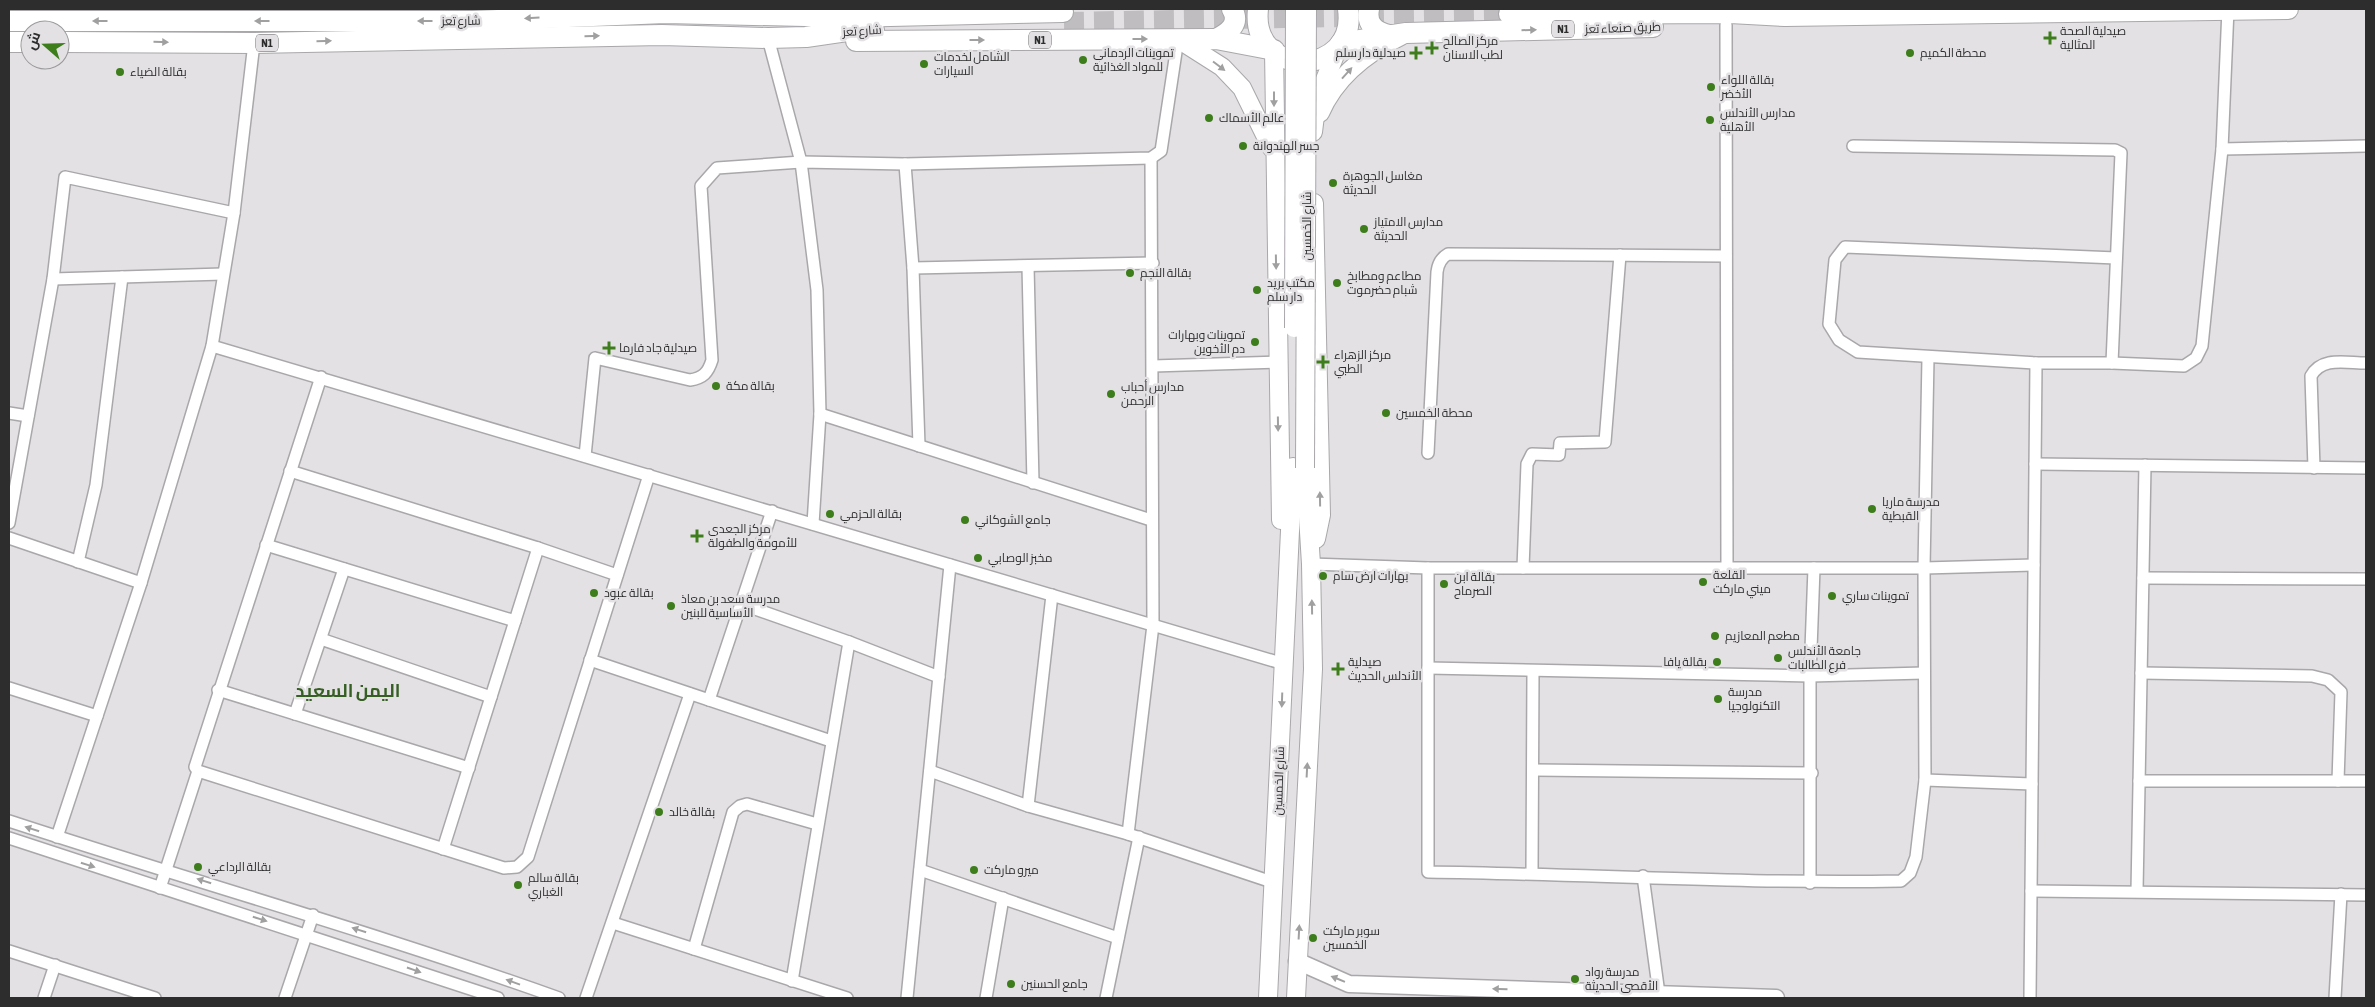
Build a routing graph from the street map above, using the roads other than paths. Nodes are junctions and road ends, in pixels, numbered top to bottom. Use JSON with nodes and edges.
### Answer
{"nodes":[{"id":1,"x":837,"y":9,"type":"edge"},
{"id":2,"x":1232,"y":9,"type":"edge"},
{"id":3,"x":1258,"y":9,"type":"edge"},
{"id":4,"x":1295,"y":9,"type":"edge"},
{"id":5,"x":1307,"y":9,"type":"edge"},
{"id":6,"x":1348,"y":9,"type":"edge"},
{"id":7,"x":1369,"y":9,"type":"edge"},
{"id":8,"x":2228,"y":9,"type":"edge"},
{"id":9,"x":2288,"y":9,"type":"edge"},
{"id":10,"x":665,"y":11,"type":"edge"},
{"id":11,"x":1945,"y":11,"type":"edge"},
{"id":12,"x":1509,"y":14,"type":"dead end"},
{"id":13,"x":349,"y":15,"type":"edge"},
{"id":14,"x":808,"y":15,"type":"junction"},
{"id":15,"x":1785,"y":16,"type":"junction"},
{"id":16,"x":9,"y":21,"type":"edge"},
{"id":17,"x":1726,"y":25,"type":"junction"},
{"id":18,"x":473,"y":29,"type":"junction"},
{"id":19,"x":1397,"y":34,"type":"junction"},
{"id":20,"x":806,"y":37,"type":"junction"},
{"id":21,"x":768,"y":38,"type":"junction"},
{"id":22,"x":1178,"y":39,"type":"junction"},
{"id":23,"x":1216,"y":39,"type":"junction"},
{"id":24,"x":70,"y":42,"type":"edge"},
{"id":25,"x":254,"y":43,"type":"junction"},
{"id":26,"x":1341,"y":43,"type":"junction"},
{"id":27,"x":1274,"y":50,"type":"junction"},
{"id":28,"x":1313,"y":129,"type":"junction"},
{"id":29,"x":1274,"y":131,"type":"junction"},
{"id":30,"x":1853,"y":146,"type":"dead end"},
{"id":31,"x":2366,"y":146,"type":"edge"},
{"id":32,"x":2222,"y":149,"type":"junction"},
{"id":33,"x":1274,"y":152,"type":"junction"},
{"id":34,"x":1151,"y":158,"type":"junction"},
{"id":35,"x":801,"y":162,"type":"junction"},
{"id":36,"x":905,"y":164,"type":"junction"},
{"id":37,"x":234,"y":212,"type":"junction"},
{"id":38,"x":1620,"y":256,"type":"junction"},
{"id":39,"x":1726,"y":256,"type":"junction"},
{"id":40,"x":2116,"y":258,"type":"junction"},
{"id":41,"x":1153,"y":263,"type":"junction"},
{"id":42,"x":1028,"y":266,"type":"junction"},
{"id":43,"x":913,"y":268,"type":"junction"},
{"id":44,"x":223,"y":274,"type":"junction"},
{"id":45,"x":122,"y":277,"type":"junction"},
{"id":46,"x":53,"y":279,"type":"junction"},
{"id":47,"x":212,"y":346,"type":"junction"},
{"id":48,"x":1928,"y":358,"type":"junction"},
{"id":49,"x":1277,"y":362,"type":"junction"},
{"id":50,"x":2112,"y":362,"type":"junction"},
{"id":51,"x":2366,"y":363,"type":"edge"},
{"id":52,"x":2036,"y":364,"type":"junction"},
{"id":53,"x":1153,"y":366,"type":"junction"},
{"id":54,"x":321,"y":377,"type":"junction"},
{"id":55,"x":9,"y":414,"type":"edge"},
{"id":56,"x":820,"y":414,"type":"junction"},
{"id":57,"x":28,"y":416,"type":"junction"},
{"id":58,"x":919,"y":446,"type":"junction"},
{"id":59,"x":1428,"y":452,"type":"dead end"},
{"id":60,"x":585,"y":456,"type":"junction"},
{"id":61,"x":2035,"y":464,"type":"junction"},
{"id":62,"x":2145,"y":465,"type":"junction"},
{"id":63,"x":1299,"y":468,"type":"junction"},
{"id":64,"x":2314,"y":468,"type":"junction"},
{"id":65,"x":2366,"y":468,"type":"edge"},
{"id":66,"x":290,"y":471,"type":"junction"},
{"id":67,"x":649,"y":475,"type":"junction"},
{"id":68,"x":1033,"y":483,"type":"junction"},
{"id":69,"x":772,"y":511,"type":"junction"},
{"id":70,"x":1151,"y":520,"type":"junction"},
{"id":71,"x":9,"y":524,"type":"edge"},
{"id":72,"x":813,"y":524,"type":"junction"},
{"id":73,"x":9,"y":538,"type":"edge"},
{"id":74,"x":266,"y":545,"type":"junction"},
{"id":75,"x":538,"y":548,"type":"junction"},
{"id":76,"x":78,"y":562,"type":"junction"},
{"id":77,"x":1288,"y":564,"type":"junction"},
{"id":78,"x":1311,"y":564,"type":"junction"},
{"id":79,"x":950,"y":565,"type":"junction"},
{"id":80,"x":2034,"y":565,"type":"junction"},
{"id":81,"x":1428,"y":568,"type":"junction"},
{"id":82,"x":1523,"y":568,"type":"junction"},
{"id":83,"x":1727,"y":568,"type":"junction"},
{"id":84,"x":1814,"y":568,"type":"junction"},
{"id":85,"x":1924,"y":568,"type":"junction"},
{"id":86,"x":344,"y":569,"type":"junction"},
{"id":87,"x":616,"y":576,"type":"junction"},
{"id":88,"x":2143,"y":578,"type":"junction"},
{"id":89,"x":2366,"y":580,"type":"edge"},
{"id":90,"x":141,"y":583,"type":"junction"},
{"id":91,"x":1052,"y":595,"type":"junction"},
{"id":92,"x":741,"y":604,"type":"junction"},
{"id":93,"x":515,"y":621,"type":"junction"},
{"id":94,"x":1153,"y":625,"type":"junction"},
{"id":95,"x":321,"y":639,"type":"junction"},
{"id":96,"x":849,"y":642,"type":"junction"},
{"id":97,"x":590,"y":660,"type":"junction"},
{"id":98,"x":1284,"y":664,"type":"junction"},
{"id":99,"x":1428,"y":668,"type":"junction"},
{"id":100,"x":1533,"y":672,"type":"junction"},
{"id":101,"x":1924,"y":672,"type":"junction"},
{"id":102,"x":2141,"y":672,"type":"junction"},
{"id":103,"x":1810,"y":676,"type":"junction"},
{"id":104,"x":939,"y":677,"type":"junction"},
{"id":105,"x":9,"y":688,"type":"edge"},
{"id":106,"x":218,"y":690,"type":"junction"},
{"id":107,"x":690,"y":694,"type":"junction"},
{"id":108,"x":491,"y":697,"type":"junction"},
{"id":109,"x":709,"y":700,"type":"junction"},
{"id":110,"x":295,"y":714,"type":"junction"},
{"id":111,"x":97,"y":716,"type":"junction"},
{"id":112,"x":831,"y":741,"type":"junction"},
{"id":113,"x":469,"y":768,"type":"junction"},
{"id":114,"x":1534,"y":770,"type":"junction"},
{"id":115,"x":930,"y":771,"type":"junction"},
{"id":116,"x":198,"y":772,"type":"junction"},
{"id":117,"x":1812,"y":773,"type":"junction"},
{"id":118,"x":1925,"y":780,"type":"junction"},
{"id":119,"x":2139,"y":781,"type":"junction"},
{"id":120,"x":2338,"y":781,"type":"junction"},
{"id":121,"x":2366,"y":781,"type":"edge"},
{"id":122,"x":2032,"y":784,"type":"junction"},
{"id":123,"x":1028,"y":806,"type":"junction"},
{"id":124,"x":9,"y":821,"type":"edge"},
{"id":125,"x":817,"y":824,"type":"junction"},
{"id":126,"x":1133,"y":836,"type":"junction"},
{"id":127,"x":57,"y":837,"type":"junction"},
{"id":128,"x":9,"y":838,"type":"edge"},
{"id":129,"x":443,"y":849,"type":"junction"},
{"id":130,"x":166,"y":870,"type":"junction"},
{"id":131,"x":920,"y":870,"type":"junction"},
{"id":132,"x":1532,"y":873,"type":"junction"},
{"id":133,"x":1644,"y":876,"type":"junction"},
{"id":134,"x":1275,"y":883,"type":"junction"},
{"id":135,"x":1810,"y":883,"type":"junction"},
{"id":136,"x":160,"y":888,"type":"junction"},
{"id":137,"x":2031,"y":891,"type":"junction"},
{"id":138,"x":2137,"y":891,"type":"junction"},
{"id":139,"x":2341,"y":894,"type":"junction"},
{"id":140,"x":2366,"y":895,"type":"edge"},
{"id":141,"x":1003,"y":898,"type":"junction"},
{"id":142,"x":313,"y":915,"type":"junction"},
{"id":143,"x":612,"y":923,"type":"junction"},
{"id":144,"x":306,"y":934,"type":"junction"},
{"id":145,"x":1118,"y":938,"type":"junction"},
{"id":146,"x":694,"y":949,"type":"junction"},
{"id":147,"x":9,"y":951,"type":"edge"},
{"id":148,"x":1297,"y":960,"type":"junction"},
{"id":149,"x":1271,"y":962,"type":"junction"},
{"id":150,"x":55,"y":965,"type":"junction"},
{"id":151,"x":792,"y":981,"type":"junction"},
{"id":152,"x":1659,"y":994,"type":"junction"},
{"id":153,"x":141,"y":996,"type":"edge"},
{"id":154,"x":1729,"y":997,"type":"edge"},
{"id":155,"x":44,"y":998,"type":"edge"},
{"id":156,"x":155,"y":998,"type":"edge"},
{"id":157,"x":285,"y":998,"type":"edge"},
{"id":158,"x":498,"y":998,"type":"edge"},
{"id":159,"x":559,"y":998,"type":"edge"},
{"id":160,"x":586,"y":998,"type":"edge"},
{"id":161,"x":847,"y":998,"type":"edge"},
{"id":162,"x":907,"y":998,"type":"edge"},
{"id":163,"x":986,"y":998,"type":"edge"},
{"id":164,"x":1106,"y":998,"type":"edge"},
{"id":165,"x":1268,"y":998,"type":"edge"},
{"id":166,"x":1296,"y":998,"type":"edge"},
{"id":167,"x":1776,"y":998,"type":"edge"},
{"id":168,"x":2030,"y":998,"type":"edge"},
{"id":169,"x":2335,"y":998,"type":"edge"}],
"edges":[{"from":1,"to":14,"type":"highway","number":"N1"},
{"from":2,"to":23,"type":"highway"},
{"from":3,"to":27,"type":"highway"},
{"from":4,"to":63,"type":"main road","name":"شارع الخمسين","bridge":true},
{"from":5,"to":63,"type":"main road","name":"شارع الخمسين","bridge":true},
{"from":6,"to":26,"type":"highway"},
{"from":7,"to":19,"type":"highway"},
{"from":8,"to":9,"type":"highway","name":"طريق صنعاء تعز","number":"N1"},
{"from":8,"to":11,"type":"highway","name":"طريق صنعاء تعز","number":"N1"},
{"from":8,"to":32,"type":"street"},
{"from":10,"to":14,"type":"highway","name":"شارع تعز","number":"N1"},
{"from":10,"to":18,"type":"highway","name":"شارع تعز","number":"N1","one_way":true},
{"from":11,"to":15,"type":"highway","name":"طريق صنعاء تعز","number":"N1"},
{"from":12,"to":15,"type":"highway","name":"طريق صنعاء تعز","number":"N1"},
{"from":13,"to":16,"type":"highway","name":"شارع تعز","number":"N1","one_way":true},
{"from":18,"to":13,"type":"highway","name":"شارع تعز","number":"N1","one_way":true},
{"from":14,"to":20,"type":"highway","name":"شارع تعز","number":"N1"},
{"from":15,"to":17,"type":"highway","name":"طريق صنعاء تعز","number":"N1"},
{"from":19,"to":17,"type":"highway","name":"طريق صنعاء تعز","number":"N1","one_way":true},
{"from":17,"to":39,"type":"street"},
{"from":18,"to":21,"type":"highway","name":"شارع تعز","number":"N1","one_way":true},
{"from":25,"to":18,"type":"highway","name":"شارع تعز","number":"N1","one_way":true},
{"from":19,"to":26,"type":"highway","name":"طريق صنعاء تعز","number":"N1"},
{"from":28,"to":19,"type":"main road","one_way":true},
{"from":20,"to":21,"type":"highway","name":"شارع تعز","number":"N1"},
{"from":20,"to":22,"type":"highway","number":"N1","one_way":true},
{"from":21,"to":35,"type":"street"},
{"from":22,"to":23,"type":"highway","number":"N1"},
{"from":22,"to":33,"type":"main road","one_way":true},
{"from":22,"to":34,"type":"street"},
{"from":23,"to":27,"type":"highway","number":"N1"},
{"from":24,"to":25,"type":"highway","name":"شارع تعز","number":"N1","one_way":true},
{"from":25,"to":37,"type":"street"},
{"from":26,"to":27,"type":"highway"},
{"from":26,"to":28,"type":"main road","name":"شارع الخمسين"},
{"from":27,"to":29,"type":"main road","name":"شارع الخمسين","one_way":true},
{"from":28,"to":29,"type":"main road"},
{"from":78,"to":28,"type":"main road","name":"شارع الخمسين","one_way":true},
{"from":29,"to":33,"type":"main road","name":"شارع الخمسين"},
{"from":30,"to":40,"type":"street"},
{"from":31,"to":32,"type":"street"},
{"from":32,"to":50,"type":"street"},
{"from":33,"to":49,"type":"main road","name":"شارع الخمسين","one_way":true},
{"from":34,"to":36,"type":"street"},
{"from":34,"to":41,"type":"street"},
{"from":35,"to":36,"type":"street"},
{"from":35,"to":56,"type":"street"},
{"from":35,"to":60,"type":"street"},
{"from":36,"to":43,"type":"street"},
{"from":37,"to":44,"type":"street"},
{"from":37,"to":46,"type":"street"},
{"from":38,"to":39,"type":"street"},
{"from":38,"to":59,"type":"street"},
{"from":38,"to":82,"type":"street"},
{"from":39,"to":83,"type":"street"},
{"from":40,"to":48,"type":"street"},
{"from":40,"to":50,"type":"street"},
{"from":41,"to":42,"type":"street"},
{"from":41,"to":53,"type":"street"},
{"from":42,"to":43,"type":"street"},
{"from":42,"to":68,"type":"street"},
{"from":43,"to":58,"type":"street"},
{"from":44,"to":45,"type":"street"},
{"from":44,"to":47,"type":"street"},
{"from":45,"to":46,"type":"street"},
{"from":45,"to":76,"type":"street"},
{"from":46,"to":57,"type":"street"},
{"from":47,"to":54,"type":"street"},
{"from":47,"to":90,"type":"street"},
{"from":48,"to":52,"type":"street"},
{"from":48,"to":85,"type":"street"},
{"from":49,"to":53,"type":"street"},
{"from":49,"to":77,"type":"main road","name":"شارع الخمسين","one_way":true},
{"from":50,"to":52,"type":"street"},
{"from":51,"to":64,"type":"street"},
{"from":52,"to":61,"type":"street"},
{"from":53,"to":70,"type":"street"},
{"from":54,"to":60,"type":"street"},
{"from":54,"to":66,"type":"street"},
{"from":55,"to":57,"type":"street"},
{"from":56,"to":58,"type":"street"},
{"from":56,"to":72,"type":"street"},
{"from":57,"to":71,"type":"street"},
{"from":58,"to":68,"type":"street"},
{"from":60,"to":67,"type":"street"},
{"from":61,"to":62,"type":"street"},
{"from":61,"to":80,"type":"street"},
{"from":62,"to":64,"type":"street"},
{"from":62,"to":88,"type":"street"},
{"from":63,"to":77,"type":"main road","name":"شارع الخمسين"},
{"from":63,"to":78,"type":"main road","name":"شارع الخمسين"},
{"from":64,"to":65,"type":"street"},
{"from":66,"to":74,"type":"street"},
{"from":66,"to":75,"type":"street"},
{"from":67,"to":69,"type":"street"},
{"from":67,"to":87,"type":"street"},
{"from":68,"to":70,"type":"street"},
{"from":69,"to":72,"type":"street"},
{"from":69,"to":92,"type":"street"},
{"from":70,"to":94,"type":"street"},
{"from":72,"to":79,"type":"street"},
{"from":73,"to":76,"type":"street"},
{"from":74,"to":86,"type":"street"},
{"from":74,"to":106,"type":"street"},
{"from":75,"to":87,"type":"street"},
{"from":75,"to":93,"type":"street"},
{"from":76,"to":90,"type":"street"},
{"from":77,"to":98,"type":"main road","name":"شارع الخمسين"},
{"from":78,"to":81,"type":"street"},
{"from":148,"to":78,"type":"main road","name":"شارع الخمسين","one_way":true},
{"from":79,"to":91,"type":"street"},
{"from":79,"to":104,"type":"street"},
{"from":80,"to":85,"type":"street"},
{"from":80,"to":122,"type":"street"},
{"from":81,"to":82,"type":"street"},
{"from":81,"to":99,"type":"street"},
{"from":82,"to":83,"type":"street"},
{"from":83,"to":84,"type":"street"},
{"from":84,"to":85,"type":"street"},
{"from":84,"to":103,"type":"street"},
{"from":85,"to":101,"type":"street"},
{"from":86,"to":93,"type":"street"},
{"from":86,"to":95,"type":"street"},
{"from":87,"to":97,"type":"street"},
{"from":88,"to":89,"type":"street"},
{"from":88,"to":102,"type":"street"},
{"from":90,"to":111,"type":"street"},
{"from":91,"to":94,"type":"street"},
{"from":91,"to":123,"type":"street"},
{"from":92,"to":96,"type":"street"},
{"from":92,"to":109,"type":"street"},
{"from":93,"to":108,"type":"street"},
{"from":94,"to":98,"type":"street"},
{"from":94,"to":126,"type":"street"},
{"from":95,"to":108,"type":"street"},
{"from":95,"to":110,"type":"street"},
{"from":96,"to":104,"type":"street"},
{"from":96,"to":112,"type":"street"},
{"from":97,"to":107,"type":"street"},
{"from":97,"to":129,"type":"street"},
{"from":98,"to":134,"type":"main road","name":"شارع الخمسين","one_way":true},
{"from":99,"to":100,"type":"street"},
{"from":99,"to":132,"type":"street"},
{"from":100,"to":103,"type":"street"},
{"from":100,"to":114,"type":"street"},
{"from":101,"to":103,"type":"street"},
{"from":101,"to":118,"type":"street"},
{"from":102,"to":119,"type":"street"},
{"from":102,"to":120,"type":"street"},
{"from":103,"to":117,"type":"street"},
{"from":104,"to":115,"type":"street"},
{"from":105,"to":111,"type":"street"},
{"from":106,"to":110,"type":"street"},
{"from":106,"to":116,"type":"street"},
{"from":107,"to":109,"type":"street"},
{"from":107,"to":143,"type":"street"},
{"from":108,"to":113,"type":"street"},
{"from":109,"to":112,"type":"street"},
{"from":110,"to":113,"type":"street"},
{"from":111,"to":127,"type":"street"},
{"from":112,"to":125,"type":"street"},
{"from":113,"to":129,"type":"street"},
{"from":114,"to":117,"type":"street"},
{"from":114,"to":132,"type":"street"},
{"from":115,"to":123,"type":"street"},
{"from":115,"to":131,"type":"street"},
{"from":116,"to":129,"type":"street"},
{"from":116,"to":130,"type":"street"},
{"from":117,"to":135,"type":"street"},
{"from":118,"to":122,"type":"street"},
{"from":118,"to":135,"type":"street"},
{"from":119,"to":120,"type":"street"},
{"from":119,"to":138,"type":"street"},
{"from":120,"to":121,"type":"street"},
{"from":122,"to":137,"type":"street"},
{"from":123,"to":126,"type":"street"},
{"from":127,"to":124,"type":"street","one_way":true},
{"from":125,"to":146,"type":"street"},
{"from":125,"to":151,"type":"street"},
{"from":126,"to":134,"type":"street"},
{"from":126,"to":145,"type":"street"},
{"from":127,"to":130,"type":"street"},
{"from":128,"to":136,"type":"street","one_way":true},
{"from":130,"to":136,"type":"street"},
{"from":142,"to":130,"type":"street","one_way":true},
{"from":131,"to":141,"type":"street"},
{"from":131,"to":162,"type":"street"},
{"from":132,"to":133,"type":"street"},
{"from":133,"to":135,"type":"street"},
{"from":133,"to":152,"type":"street"},
{"from":134,"to":149,"type":"main road","name":"شارع الخمسين"},
{"from":136,"to":144,"type":"street","one_way":true},
{"from":137,"to":138,"type":"street"},
{"from":137,"to":168,"type":"street"},
{"from":138,"to":139,"type":"street"},
{"from":139,"to":140,"type":"street"},
{"from":139,"to":169,"type":"street"},
{"from":141,"to":145,"type":"street"},
{"from":141,"to":163,"type":"street"},
{"from":142,"to":144,"type":"street"},
{"from":159,"to":142,"type":"street","one_way":true},
{"from":143,"to":146,"type":"street"},
{"from":143,"to":160,"type":"street"},
{"from":144,"to":157,"type":"street"},
{"from":144,"to":158,"type":"street","one_way":true},
{"from":145,"to":164,"type":"street"},
{"from":146,"to":151,"type":"street"},
{"from":147,"to":150,"type":"street"},
{"from":148,"to":149,"type":"main road"},
{"from":152,"to":148,"type":"street","one_way":true},
{"from":148,"to":166,"type":"main road","name":"شارع الخمسين"},
{"from":149,"to":165,"type":"main road","name":"شارع الخمسين"},
{"from":150,"to":153,"type":"street"},
{"from":150,"to":155,"type":"street"},
{"from":151,"to":161,"type":"street"},
{"from":152,"to":154,"type":"street"},
{"from":153,"to":156,"type":"street"},
{"from":154,"to":167,"type":"street"}]}
